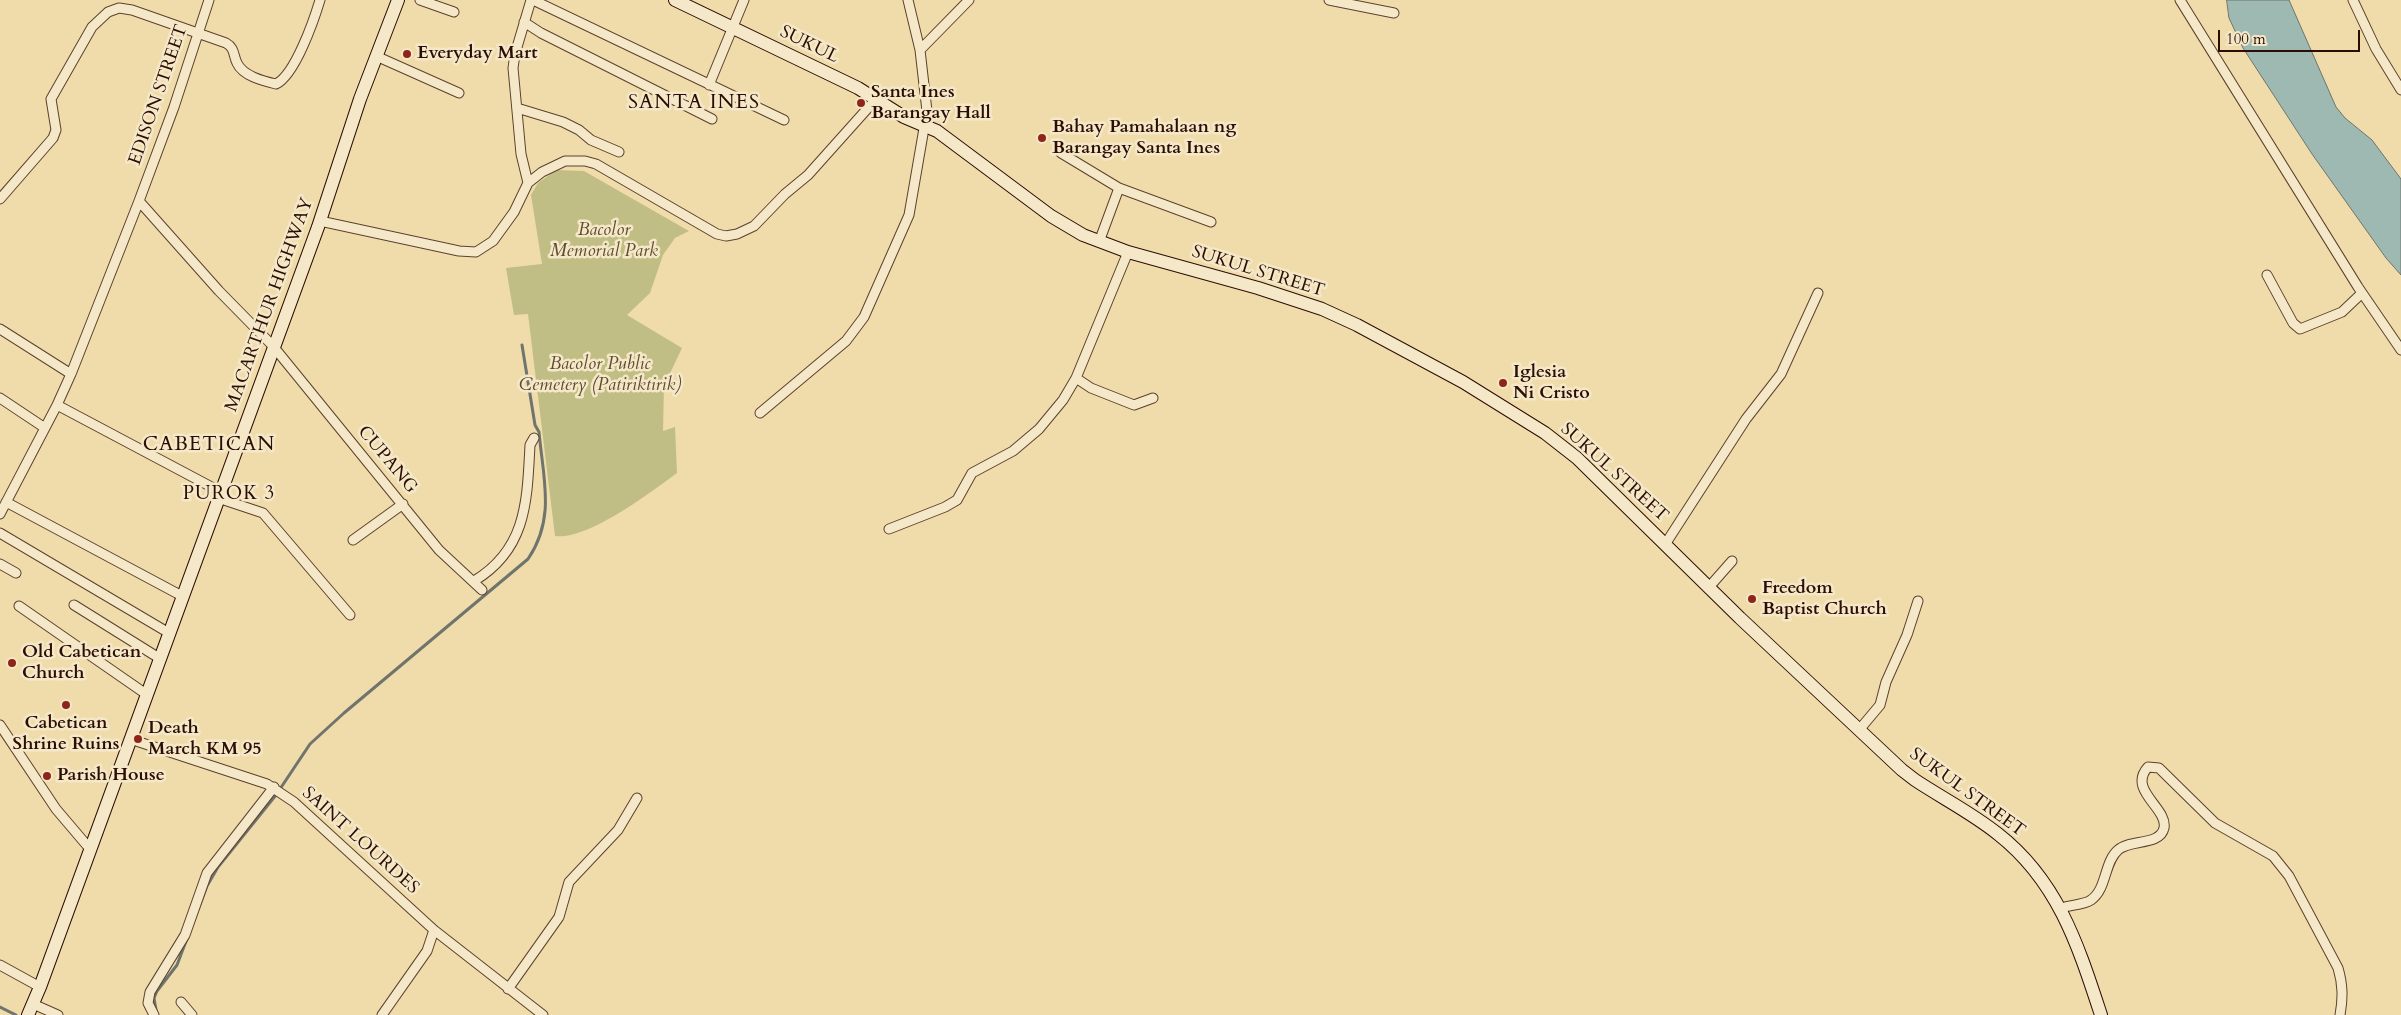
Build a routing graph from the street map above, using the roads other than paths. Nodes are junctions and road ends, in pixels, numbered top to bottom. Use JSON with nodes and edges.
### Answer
{"nodes":[{"id":1,"x":209,"y":0,"type":"edge"},
{"id":2,"x":320,"y":0,"type":"edge"},
{"id":3,"x":398,"y":0,"type":"edge"},
{"id":4,"x":420,"y":0,"type":"edge"},
{"id":5,"x":532,"y":0,"type":"edge"},
{"id":6,"x":675,"y":0,"type":"edge"},
{"id":7,"x":744,"y":0,"type":"edge"},
{"id":8,"x":908,"y":0,"type":"edge"},
{"id":9,"x":969,"y":0,"type":"edge"},
{"id":10,"x":1329,"y":0,"type":"edge"},
{"id":11,"x":2180,"y":0,"type":"edge"},
{"id":12,"x":2353,"y":0,"type":"edge"},
{"id":13,"x":454,"y":12,"type":"dead end"},
{"id":14,"x":1394,"y":14,"type":"dead end"},
{"id":15,"x":524,"y":22,"type":"junction"},
{"id":16,"x":734,"y":28,"type":"junction"},
{"id":17,"x":198,"y":34,"type":"junction"},
{"id":18,"x":920,"y":50,"type":"junction"},
{"id":19,"x":376,"y":56,"type":"junction"},
{"id":20,"x":709,"y":85,"type":"junction"},
{"id":21,"x":2401,"y":90,"type":"edge"},
{"id":22,"x":459,"y":93,"type":"dead end"},
{"id":23,"x":876,"y":99,"type":"junction"},
{"id":24,"x":517,"y":108,"type":"junction"},
{"id":25,"x":712,"y":119,"type":"dead end"},
{"id":26,"x":784,"y":120,"type":"dead end"},
{"id":27,"x":924,"y":125,"type":"junction"},
{"id":28,"x":619,"y":152,"type":"dead end"},
{"id":29,"x":1061,"y":153,"type":"dead end"},
{"id":30,"x":528,"y":183,"type":"junction"},
{"id":31,"x":1119,"y":188,"type":"junction"},
{"id":32,"x":0,"y":199,"type":"edge"},
{"id":33,"x":139,"y":201,"type":"junction"},
{"id":34,"x":320,"y":221,"type":"junction"},
{"id":35,"x":1211,"y":222,"type":"dead end"},
{"id":36,"x":1099,"y":242,"type":"junction"},
{"id":37,"x":1128,"y":252,"type":"junction"},
{"id":38,"x":2267,"y":275,"type":"dead end"},
{"id":39,"x":1818,"y":293,"type":"dead end"},
{"id":40,"x":2362,"y":293,"type":"junction"},
{"id":41,"x":0,"y":329,"type":"edge"},
{"id":42,"x":273,"y":346,"type":"junction"},
{"id":43,"x":2401,"y":350,"type":"edge"},
{"id":44,"x":71,"y":374,"type":"junction"},
{"id":45,"x":1076,"y":378,"type":"junction"},
{"id":46,"x":0,"y":398,"type":"edge"},
{"id":47,"x":1153,"y":398,"type":"dead end"},
{"id":48,"x":58,"y":405,"type":"junction"},
{"id":49,"x":760,"y":413,"type":"dead end"},
{"id":50,"x":45,"y":428,"type":"junction"},
{"id":51,"x":534,"y":438,"type":"dead end"},
{"id":52,"x":219,"y":495,"type":"junction"},
{"id":53,"x":6,"y":502,"type":"junction"},
{"id":54,"x":402,"y":504,"type":"junction"},
{"id":55,"x":0,"y":514,"type":"edge"},
{"id":56,"x":889,"y":529,"type":"dead end"},
{"id":57,"x":0,"y":533,"type":"edge"},
{"id":58,"x":353,"y":540,"type":"dead end"},
{"id":59,"x":1666,"y":543,"type":"junction"},
{"id":60,"x":1732,"y":561,"type":"dead end"},
{"id":61,"x":0,"y":564,"type":"edge"},
{"id":62,"x":16,"y":573,"type":"dead end"},
{"id":63,"x":474,"y":581,"type":"junction"},
{"id":64,"x":1710,"y":586,"type":"junction"},
{"id":65,"x":482,"y":590,"type":"dead end"},
{"id":66,"x":182,"y":596,"type":"junction"},
{"id":67,"x":1918,"y":601,"type":"dead end"},
{"id":68,"x":74,"y":605,"type":"dead end"},
{"id":69,"x":19,"y":606,"type":"dead end"},
{"id":70,"x":350,"y":616,"type":"dead end"},
{"id":71,"x":169,"y":633,"type":"junction"},
{"id":72,"x":159,"y":658,"type":"junction"},
{"id":73,"x":146,"y":694,"type":"junction"},
{"id":74,"x":0,"y":725,"type":"edge"},
{"id":75,"x":1859,"y":730,"type":"junction"},
{"id":76,"x":130,"y":739,"type":"junction"},
{"id":77,"x":278,"y":790,"type":"junction"},
{"id":78,"x":636,"y":798,"type":"dead end"},
{"id":79,"x":90,"y":849,"type":"junction"},
{"id":80,"x":2061,"y":908,"type":"junction"},
{"id":81,"x":434,"y":930,"type":"junction"},
{"id":82,"x":0,"y":965,"type":"edge"},
{"id":83,"x":40,"y":987,"type":"junction"},
{"id":84,"x":508,"y":989,"type":"junction"},
{"id":85,"x":181,"y":1002,"type":"dead end"},
{"id":86,"x":30,"y":1010,"type":"edge"},
{"id":87,"x":58,"y":1015,"type":"edge"},
{"id":88,"x":154,"y":1015,"type":"edge"},
{"id":89,"x":192,"y":1015,"type":"edge"},
{"id":90,"x":382,"y":1015,"type":"edge"},
{"id":91,"x":542,"y":1015,"type":"edge"},
{"id":92,"x":2101,"y":1015,"type":"edge"},
{"id":93,"x":2340,"y":1015,"type":"edge"}],
"edges":[{"from":1,"to":17,"type":"street","name":"EDISON STREET"},
{"from":2,"to":17,"type":"street"},
{"from":3,"to":19,"type":"street","name":"MACARTHUR HIGHWAY"},
{"from":4,"to":13,"type":"street"},
{"from":5,"to":15,"type":"street"},
{"from":5,"to":20,"type":"street"},
{"from":6,"to":16,"type":"street","name":"SUKUL"},
{"from":7,"to":16,"type":"street"},
{"from":8,"to":18,"type":"street"},
{"from":9,"to":18,"type":"street"},
{"from":10,"to":14,"type":"street"},
{"from":11,"to":40,"type":"street"},
{"from":12,"to":21,"type":"street"},
{"from":15,"to":24,"type":"street"},
{"from":15,"to":25,"type":"street"},
{"from":16,"to":20,"type":"street"},
{"from":16,"to":23,"type":"street","name":"SUKUL"},
{"from":17,"to":32,"type":"street"},
{"from":17,"to":33,"type":"street","name":"EDISON STREET"},
{"from":18,"to":27,"type":"street"},
{"from":19,"to":22,"type":"street"},
{"from":19,"to":34,"type":"street","name":"MACARTHUR HIGHWAY"},
{"from":20,"to":26,"type":"street"},
{"from":23,"to":27,"type":"street","name":"SUKUL"},
{"from":23,"to":30,"type":"street"},
{"from":24,"to":28,"type":"street"},
{"from":24,"to":30,"type":"street"},
{"from":27,"to":36,"type":"street","name":"SUKUL STREET"},
{"from":27,"to":49,"type":"street"},
{"from":29,"to":31,"type":"street"},
{"from":30,"to":34,"type":"street"},
{"from":31,"to":35,"type":"street"},
{"from":31,"to":36,"type":"street"},
{"from":33,"to":42,"type":"street","name":"CUPANG"},
{"from":33,"to":44,"type":"street","name":"EDISON STREET"},
{"from":34,"to":42,"type":"street","name":"MACARTHUR HIGHWAY"},
{"from":36,"to":37,"type":"street","name":"SUKUL STREET"},
{"from":37,"to":45,"type":"street"},
{"from":37,"to":59,"type":"street","name":"SUKUL STREET"},
{"from":38,"to":40,"type":"street"},
{"from":39,"to":59,"type":"street"},
{"from":40,"to":43,"type":"street"},
{"from":41,"to":44,"type":"street"},
{"from":42,"to":52,"type":"street","name":"MACARTHUR HIGHWAY"},
{"from":42,"to":54,"type":"street","name":"CUPANG"},
{"from":44,"to":48,"type":"street","name":"EDISON STREET"},
{"from":45,"to":47,"type":"street"},
{"from":45,"to":56,"type":"street"},
{"from":46,"to":50,"type":"street"},
{"from":48,"to":50,"type":"street","name":"EDISON STREET"},
{"from":48,"to":52,"type":"street"},
{"from":50,"to":53,"type":"street","name":"EDISON STREET"},
{"from":51,"to":63,"type":"street"},
{"from":52,"to":66,"type":"street","name":"MACARTHUR HIGHWAY"},
{"from":52,"to":70,"type":"street"},
{"from":53,"to":55,"type":"street","name":"EDISON STREET"},
{"from":53,"to":66,"type":"street"},
{"from":54,"to":58,"type":"street"},
{"from":54,"to":63,"type":"street","name":"CUPANG"},
{"from":57,"to":71,"type":"street"},
{"from":59,"to":64,"type":"street","name":"SUKUL STREET"},
{"from":60,"to":64,"type":"street"},
{"from":61,"to":62,"type":"street"},
{"from":63,"to":65,"type":"street","name":"CUPANG"},
{"from":64,"to":75,"type":"street","name":"SUKUL STREET"},
{"from":66,"to":71,"type":"street","name":"MACARTHUR HIGHWAY"},
{"from":67,"to":75,"type":"street"},
{"from":68,"to":72,"type":"street"},
{"from":69,"to":73,"type":"street"},
{"from":71,"to":72,"type":"street","name":"MACARTHUR HIGHWAY"},
{"from":72,"to":73,"type":"street","name":"MACARTHUR HIGHWAY"},
{"from":73,"to":76,"type":"street","name":"MACARTHUR HIGHWAY"},
{"from":74,"to":79,"type":"street"},
{"from":75,"to":80,"type":"street","name":"SUKUL STREET"},
{"from":76,"to":77,"type":"street","name":"SAINT LOURDES"},
{"from":76,"to":79,"type":"street","name":"MACARTHUR HIGHWAY"},
{"from":77,"to":81,"type":"street","name":"SAINT LOURDES"},
{"from":77,"to":88,"type":"street"},
{"from":78,"to":84,"type":"street"},
{"from":79,"to":83,"type":"street","name":"MACARTHUR HIGHWAY"},
{"from":80,"to":92,"type":"street","name":"SUKUL STREET"},
{"from":80,"to":93,"type":"street"},
{"from":81,"to":84,"type":"street","name":"SAINT LOURDES"},
{"from":81,"to":90,"type":"street"},
{"from":82,"to":83,"type":"street"},
{"from":83,"to":86,"type":"street","name":"MACARTHUR HIGHWAY"},
{"from":84,"to":91,"type":"street","name":"SAINT LOURDES"},
{"from":85,"to":89,"type":"street"},
{"from":86,"to":87,"type":"street"}]}
